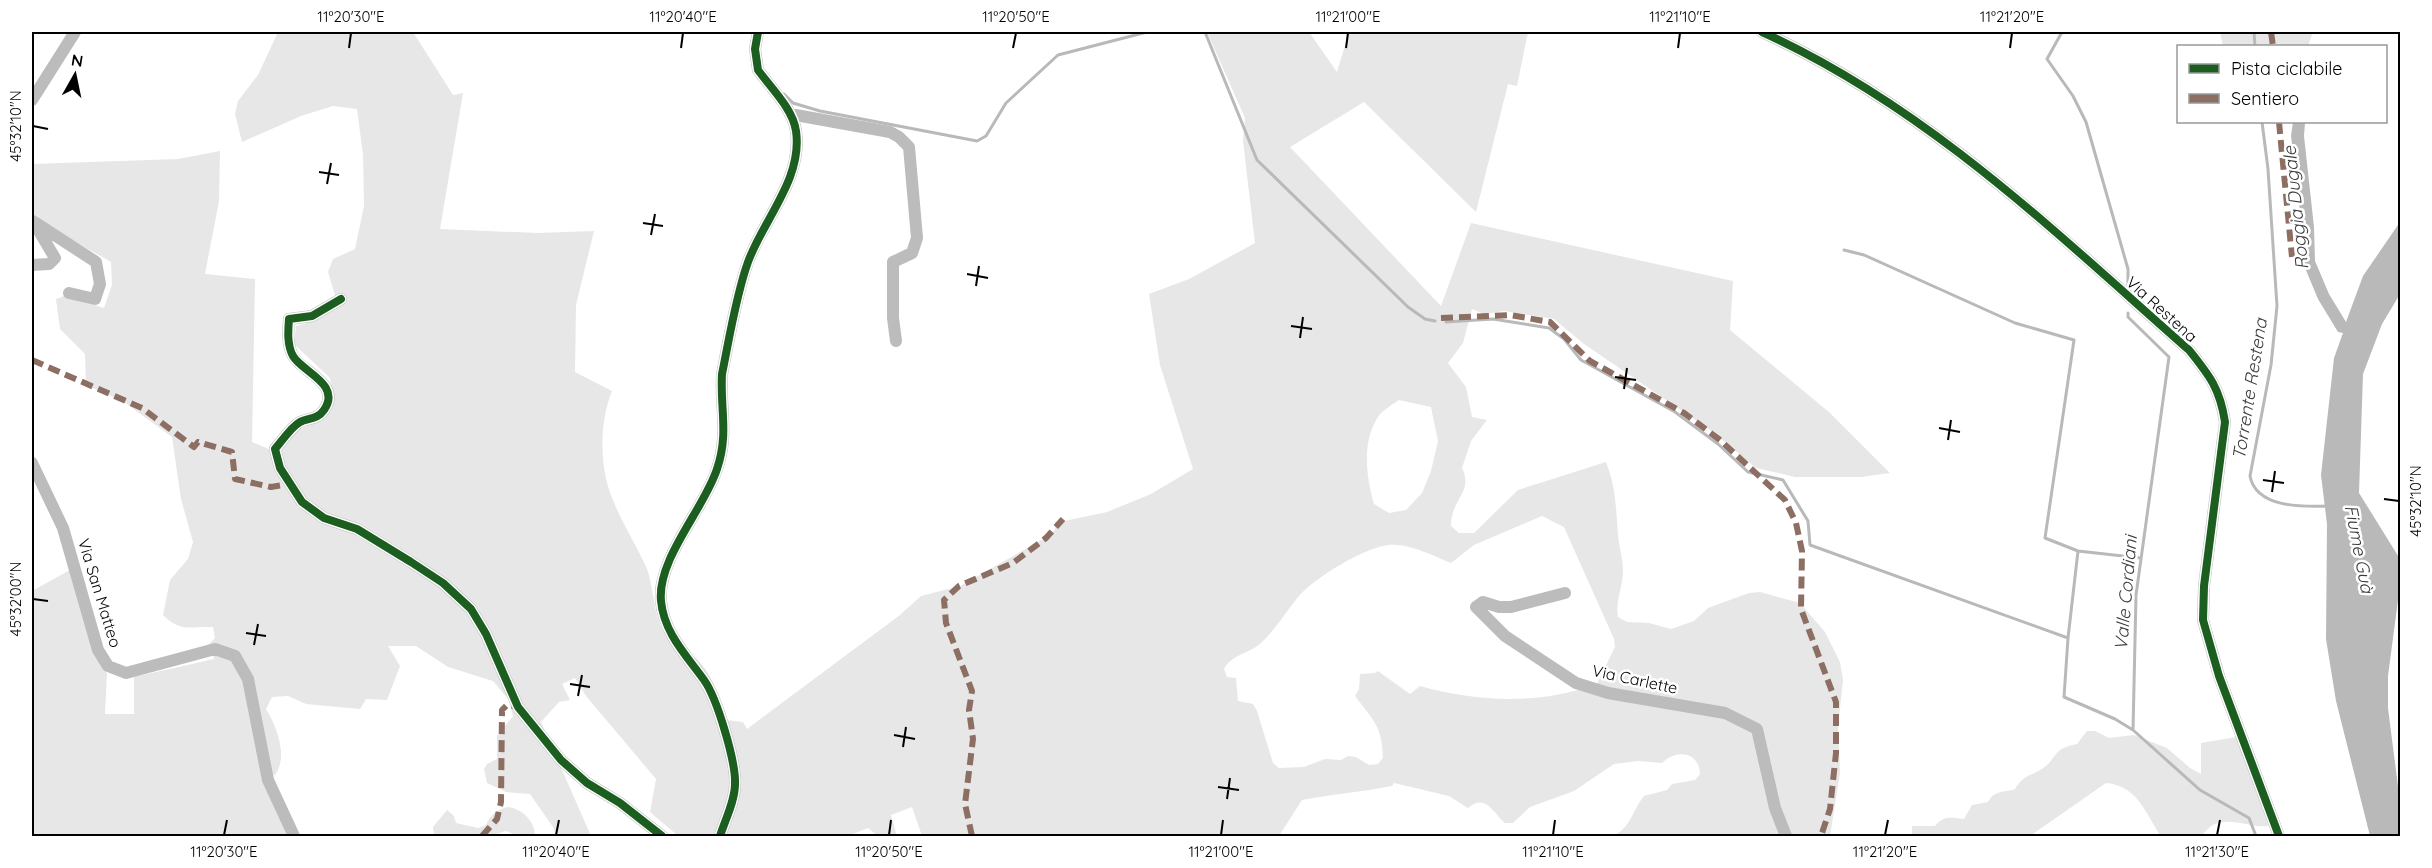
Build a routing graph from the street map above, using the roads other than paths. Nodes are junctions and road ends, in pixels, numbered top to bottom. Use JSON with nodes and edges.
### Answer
{"nodes":[{"id":1,"x":75,"y":32,"type":"edge"},
{"id":2,"x":758,"y":32,"type":"edge"},
{"id":3,"x":1762,"y":32,"type":"edge"},
{"id":4,"x":32,"y":100,"type":"edge"},
{"id":5,"x":790,"y":114,"type":"junction"},
{"id":6,"x":34,"y":222,"type":"edge"},
{"id":7,"x":32,"y":265,"type":"edge"},
{"id":8,"x":69,"y":293,"type":"dead end"},
{"id":9,"x":341,"y":299,"type":"dead end"},
{"id":10,"x":896,"y":341,"type":"dead end"},
{"id":11,"x":32,"y":463,"type":"edge"},
{"id":12,"x":1565,"y":592,"type":"dead end"},
{"id":13,"x":294,"y":837,"type":"edge"},
{"id":14,"x":662,"y":837,"type":"edge"},
{"id":15,"x":720,"y":837,"type":"edge"},
{"id":16,"x":1786,"y":837,"type":"edge"},
{"id":17,"x":2280,"y":837,"type":"edge"}],
"edges":[{"from":1,"to":4,"type":"street"},
{"from":2,"to":5,"type":"street"},
{"from":3,"to":17,"type":"street","name":"Via Restena"},
{"from":5,"to":10,"type":"street"},
{"from":5,"to":15,"type":"street"},
{"from":6,"to":7,"type":"street"},
{"from":6,"to":8,"type":"street"},
{"from":9,"to":14,"type":"street"},
{"from":11,"to":13,"type":"street","name":"Via San Matteo"},
{"from":12,"to":16,"type":"street","name":"Via Carlette"}]}
